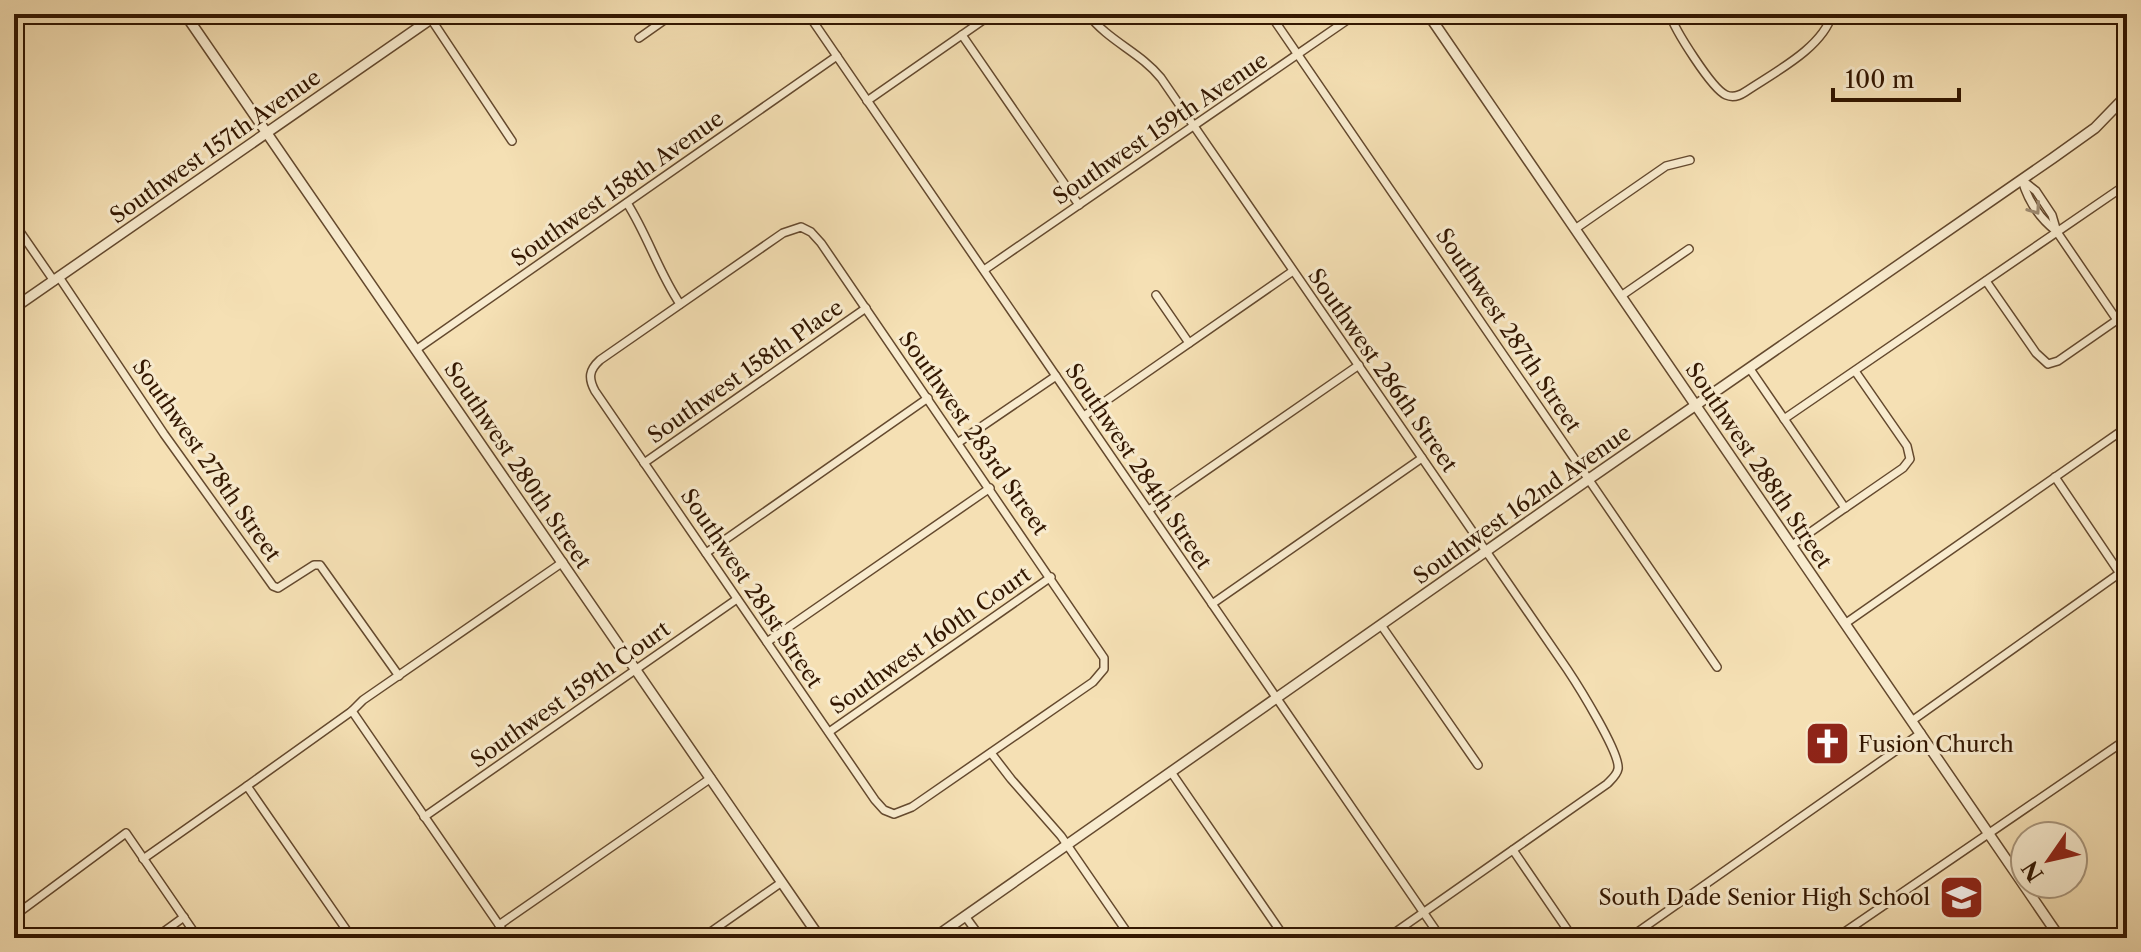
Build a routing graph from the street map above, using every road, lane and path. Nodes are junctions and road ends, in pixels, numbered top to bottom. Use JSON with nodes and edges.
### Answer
{"nodes":[{"id":1,"x":185,"y":14,"type":"edge"},
{"id":2,"x":673,"y":14,"type":"edge"},
{"id":3,"x":808,"y":14,"type":"edge"},
{"id":4,"x":992,"y":14,"type":"edge"},
{"id":5,"x":1088,"y":14,"type":"edge"},
{"id":6,"x":1270,"y":14,"type":"edge"},
{"id":7,"x":1356,"y":14,"type":"edge"},
{"id":8,"x":1428,"y":14,"type":"edge"},
{"id":9,"x":1670,"y":14,"type":"edge"},
{"id":10,"x":1832,"y":14,"type":"edge"},
{"id":11,"x":434,"y":16,"type":"edge"},
{"id":12,"x":962,"y":35,"type":"junction"},
{"id":13,"x":639,"y":38,"type":"dead end"},
{"id":14,"x":1298,"y":55,"type":"junction"},
{"id":15,"x":837,"y":56,"type":"junction"},
{"id":16,"x":2127,"y":95,"type":"edge"},
{"id":17,"x":867,"y":101,"type":"junction"},
{"id":18,"x":1194,"y":126,"type":"junction"},
{"id":19,"x":267,"y":132,"type":"junction"},
{"id":20,"x":512,"y":141,"type":"dead end"},
{"id":21,"x":1690,"y":160,"type":"dead end"},
{"id":22,"x":2022,"y":180,"type":"junction"},
{"id":23,"x":2127,"y":184,"type":"edge"},
{"id":24,"x":627,"y":203,"type":"junction"},
{"id":25,"x":1079,"y":205,"type":"junction"},
{"id":26,"x":14,"y":223,"type":"edge"},
{"id":27,"x":1575,"y":229,"type":"junction"},
{"id":28,"x":2057,"y":232,"type":"junction"},
{"id":29,"x":1689,"y":249,"type":"dead end"},
{"id":30,"x":984,"y":270,"type":"junction"},
{"id":31,"x":1293,"y":271,"type":"junction"},
{"id":32,"x":56,"y":279,"type":"junction"},
{"id":33,"x":1986,"y":281,"type":"junction"},
{"id":34,"x":1156,"y":295,"type":"dead end"},
{"id":35,"x":1621,"y":296,"type":"junction"},
{"id":36,"x":680,"y":304,"type":"junction"},
{"id":37,"x":14,"y":308,"type":"edge"},
{"id":38,"x":866,"y":308,"type":"junction"},
{"id":39,"x":2117,"y":320,"type":"junction"},
{"id":40,"x":2127,"y":334,"type":"edge"},
{"id":41,"x":1189,"y":343,"type":"junction"},
{"id":42,"x":417,"y":349,"type":"junction"},
{"id":43,"x":1359,"y":365,"type":"junction"},
{"id":44,"x":1750,"y":369,"type":"junction"},
{"id":45,"x":1855,"y":371,"type":"junction"},
{"id":46,"x":1056,"y":376,"type":"junction"},
{"id":47,"x":928,"y":398,"type":"junction"},
{"id":48,"x":1696,"y":405,"type":"junction"},
{"id":49,"x":1084,"y":416,"type":"junction"},
{"id":50,"x":1784,"y":419,"type":"junction"},
{"id":51,"x":2127,"y":427,"type":"edge"},
{"id":52,"x":959,"y":442,"type":"junction"},
{"id":53,"x":1422,"y":458,"type":"junction"},
{"id":54,"x":644,"y":463,"type":"junction"},
{"id":55,"x":2055,"y":477,"type":"junction"},
{"id":56,"x":1589,"y":479,"type":"junction"},
{"id":57,"x":990,"y":488,"type":"junction"},
{"id":58,"x":1845,"y":508,"type":"junction"},
{"id":59,"x":1149,"y":510,"type":"junction"},
{"id":60,"x":1792,"y":545,"type":"junction"},
{"id":61,"x":1487,"y":551,"type":"junction"},
{"id":62,"x":706,"y":553,"type":"junction"},
{"id":63,"x":563,"y":562,"type":"junction"},
{"id":64,"x":2124,"y":571,"type":"edge"},
{"id":65,"x":1051,"y":577,"type":"junction"},
{"id":66,"x":2127,"y":584,"type":"edge"},
{"id":67,"x":737,"y":599,"type":"junction"},
{"id":68,"x":1212,"y":604,"type":"junction"},
{"id":69,"x":1846,"y":623,"type":"junction"},
{"id":70,"x":1381,"y":625,"type":"junction"},
{"id":71,"x":767,"y":642,"type":"junction"},
{"id":72,"x":1717,"y":667,"type":"dead end"},
{"id":73,"x":636,"y":669,"type":"junction"},
{"id":74,"x":399,"y":676,"type":"junction"},
{"id":75,"x":1277,"y":698,"type":"junction"},
{"id":76,"x":352,"y":711,"type":"junction"},
{"id":77,"x":1913,"y":720,"type":"junction"},
{"id":78,"x":829,"y":732,"type":"junction"},
{"id":79,"x":1921,"y":733,"type":"junction"},
{"id":80,"x":2127,"y":739,"type":"edge"},
{"id":81,"x":991,"y":753,"type":"junction"},
{"id":82,"x":1478,"y":765,"type":"dead end"},
{"id":83,"x":1171,"y":772,"type":"junction"},
{"id":84,"x":711,"y":778,"type":"junction"},
{"id":85,"x":247,"y":786,"type":"junction"},
{"id":86,"x":424,"y":817,"type":"junction"},
{"id":87,"x":1989,"y":833,"type":"junction"},
{"id":88,"x":1067,"y":844,"type":"junction"},
{"id":89,"x":1513,"y":850,"type":"junction"},
{"id":90,"x":143,"y":859,"type":"junction"},
{"id":91,"x":782,"y":882,"type":"junction"},
{"id":92,"x":1424,"y":912,"type":"junction"},
{"id":93,"x":14,"y":916,"type":"edge"},
{"id":94,"x":965,"y":916,"type":"junction"},
{"id":95,"x":184,"y":917,"type":"junction"},
{"id":96,"x":499,"y":925,"type":"junction"},
{"id":97,"x":155,"y":938,"type":"edge"},
{"id":98,"x":198,"y":938,"type":"edge"},
{"id":99,"x":352,"y":938,"type":"edge"},
{"id":100,"x":508,"y":938,"type":"edge"},
{"id":101,"x":702,"y":938,"type":"edge"},
{"id":102,"x":820,"y":938,"type":"edge"},
{"id":103,"x":934,"y":938,"type":"edge"},
{"id":104,"x":981,"y":938,"type":"edge"},
{"id":105,"x":1131,"y":938,"type":"edge"},
{"id":106,"x":1285,"y":938,"type":"edge"},
{"id":107,"x":1387,"y":938,"type":"edge"},
{"id":108,"x":1441,"y":938,"type":"edge"},
{"id":109,"x":1573,"y":938,"type":"edge"},
{"id":110,"x":1629,"y":938,"type":"edge"},
{"id":111,"x":1836,"y":938,"type":"edge"},
{"id":112,"x":2060,"y":938,"type":"edge"}],
"edges":[{"from":1,"to":19,"type":"street","name":"Southwest 280th Street"},
{"from":2,"to":13,"type":"street"},
{"from":3,"to":15,"type":"street","name":"Southwest 284th Street"},
{"from":4,"to":12,"type":"street"},
{"from":5,"to":18,"type":"street","name":"Southwest 286th Street"},
{"from":6,"to":14,"type":"street","name":"Southwest 287th Street"},
{"from":7,"to":14,"type":"street","name":"Southwest 159th Avenue"},
{"from":8,"to":27,"type":"street","name":"Southwest 288th Street"},
{"from":9,"to":10,"type":"street"},
{"from":11,"to":19,"type":"street","name":"Southwest 157th Avenue"},
{"from":11,"to":20,"type":"street"},
{"from":12,"to":17,"type":"street"},
{"from":12,"to":25,"type":"street"},
{"from":14,"to":18,"type":"street","name":"Southwest 159th Avenue"},
{"from":14,"to":56,"type":"street","name":"Southwest 287th Street"},
{"from":15,"to":17,"type":"street","name":"Southwest 284th Street"},
{"from":15,"to":24,"type":"street","name":"Southwest 158th Avenue"},
{"from":16,"to":22,"type":"street","name":"Southwest 162nd Avenue"},
{"from":17,"to":30,"type":"street","name":"Southwest 284th Street"},
{"from":18,"to":25,"type":"street","name":"Southwest 159th Avenue"},
{"from":18,"to":31,"type":"street","name":"Southwest 286th Street"},
{"from":19,"to":32,"type":"street","name":"Southwest 157th Avenue"},
{"from":19,"to":42,"type":"street","name":"Southwest 280th Street"},
{"from":21,"to":27,"type":"street"},
{"from":22,"to":28,"type":"street"},
{"from":22,"to":44,"type":"street","name":"Southwest 162nd Avenue"},
{"from":23,"to":28,"type":"street"},
{"from":24,"to":36,"type":"street"},
{"from":24,"to":42,"type":"street","name":"Southwest 158th Avenue"},
{"from":25,"to":30,"type":"street","name":"Southwest 159th Avenue"},
{"from":26,"to":32,"type":"street"},
{"from":27,"to":35,"type":"street","name":"Southwest 288th Street"},
{"from":28,"to":33,"type":"street"},
{"from":28,"to":39,"type":"street"},
{"from":29,"to":35,"type":"street"},
{"from":30,"to":46,"type":"street","name":"Southwest 284th Street"},
{"from":31,"to":41,"type":"street"},
{"from":31,"to":43,"type":"street","name":"Southwest 286th Street"},
{"from":32,"to":37,"type":"street","name":"Southwest 157th Avenue"},
{"from":32,"to":74,"type":"street","name":"Southwest 278th Street"},
{"from":33,"to":39,"type":"street"},
{"from":33,"to":45,"type":"street"},
{"from":34,"to":41,"type":"street"},
{"from":35,"to":48,"type":"street","name":"Southwest 288th Street"},
{"from":36,"to":38,"type":"street","name":"Southwest 283rd Street"},
{"from":36,"to":54,"type":"street","name":"Southwest 281st Street"},
{"from":38,"to":47,"type":"street","name":"Southwest 283rd Street"},
{"from":38,"to":54,"type":"street","name":"Southwest 158th Place"},
{"from":39,"to":40,"type":"street"},
{"from":41,"to":49,"type":"street"},
{"from":42,"to":63,"type":"street","name":"Southwest 280th Street"},
{"from":43,"to":53,"type":"street","name":"Southwest 286th Street"},
{"from":43,"to":59,"type":"street"},
{"from":44,"to":48,"type":"street","name":"Southwest 162nd Avenue"},
{"from":44,"to":50,"type":"street"},
{"from":45,"to":50,"type":"street"},
{"from":45,"to":58,"type":"street"},
{"from":46,"to":49,"type":"street","name":"Southwest 284th Street"},
{"from":46,"to":52,"type":"street"},
{"from":47,"to":52,"type":"street","name":"Southwest 283rd Street"},
{"from":47,"to":62,"type":"street"},
{"from":48,"to":56,"type":"street","name":"Southwest 162nd Avenue"},
{"from":48,"to":60,"type":"street","name":"Southwest 288th Street"},
{"from":49,"to":59,"type":"street","name":"Southwest 284th Street"},
{"from":50,"to":58,"type":"street"},
{"from":51,"to":55,"type":"street"},
{"from":52,"to":57,"type":"street","name":"Southwest 283rd Street"},
{"from":53,"to":61,"type":"street","name":"Southwest 286th Street"},
{"from":53,"to":68,"type":"street"},
{"from":54,"to":62,"type":"street","name":"Southwest 281st Street"},
{"from":55,"to":64,"type":"street"},
{"from":55,"to":69,"type":"street"},
{"from":56,"to":61,"type":"street","name":"Southwest 162nd Avenue"},
{"from":56,"to":72,"type":"street","name":"Southwest 287th Street"},
{"from":57,"to":65,"type":"street","name":"Southwest 283rd Street"},
{"from":57,"to":71,"type":"street"},
{"from":58,"to":60,"type":"street"},
{"from":59,"to":68,"type":"street","name":"Southwest 284th Street"},
{"from":60,"to":69,"type":"street","name":"Southwest 288th Street"},
{"from":61,"to":70,"type":"street","name":"Southwest 162nd Avenue"},
{"from":61,"to":89,"type":"street","name":"Southwest 286th Street"},
{"from":62,"to":67,"type":"street","name":"Southwest 281st Street"},
{"from":63,"to":73,"type":"street","name":"Southwest 280th Street"},
{"from":63,"to":74,"type":"street"},
{"from":64,"to":66,"type":"street"},
{"from":64,"to":77,"type":"street"},
{"from":65,"to":78,"type":"street","name":"Southwest 160th Court"},
{"from":65,"to":81,"type":"street","name":"Southwest 283rd Street"},
{"from":67,"to":71,"type":"street","name":"Southwest 281st Street"},
{"from":67,"to":73,"type":"street","name":"Southwest 159th Court"},
{"from":68,"to":75,"type":"street","name":"Southwest 284th Street"},
{"from":69,"to":77,"type":"street","name":"Southwest 288th Street"},
{"from":70,"to":75,"type":"street","name":"Southwest 162nd Avenue"},
{"from":70,"to":82,"type":"street"},
{"from":71,"to":78,"type":"street","name":"Southwest 281st Street"},
{"from":73,"to":84,"type":"street","name":"Southwest 280th Street"},
{"from":73,"to":86,"type":"street","name":"Southwest 159th Court"},
{"from":74,"to":76,"type":"street"},
{"from":75,"to":83,"type":"street","name":"Southwest 162nd Avenue"},
{"from":75,"to":92,"type":"street","name":"Southwest 284th Street"},
{"from":76,"to":85,"type":"street"},
{"from":76,"to":86,"type":"street"},
{"from":77,"to":79,"type":"street","name":"Southwest 288th Street"},
{"from":78,"to":81,"type":"street","name":"Southwest 281st Street"},
{"from":79,"to":87,"type":"street","name":"Southwest 288th Street"},
{"from":79,"to":110,"type":"street"},
{"from":80,"to":87,"type":"street"},
{"from":81,"to":88,"type":"street"},
{"from":83,"to":88,"type":"street","name":"Southwest 162nd Avenue"},
{"from":83,"to":106,"type":"street"},
{"from":84,"to":91,"type":"street","name":"Southwest 280th Street"},
{"from":84,"to":96,"type":"street"},
{"from":85,"to":90,"type":"street"},
{"from":85,"to":99,"type":"street"},
{"from":86,"to":96,"type":"street"},
{"from":87,"to":111,"type":"street"},
{"from":87,"to":112,"type":"street","name":"Southwest 288th Street"},
{"from":88,"to":94,"type":"street","name":"Southwest 162nd Avenue"},
{"from":88,"to":105,"type":"street"},
{"from":89,"to":92,"type":"street"},
{"from":89,"to":109,"type":"street"},
{"from":90,"to":93,"type":"street"},
{"from":90,"to":95,"type":"street"},
{"from":91,"to":101,"type":"street"},
{"from":91,"to":102,"type":"street","name":"Southwest 280th Street"},
{"from":92,"to":107,"type":"street"},
{"from":92,"to":108,"type":"street","name":"Southwest 284th Street"},
{"from":94,"to":103,"type":"street","name":"Southwest 162nd Avenue"},
{"from":94,"to":104,"type":"street"},
{"from":95,"to":97,"type":"street"},
{"from":95,"to":98,"type":"street"},
{"from":96,"to":100,"type":"street"}]}
